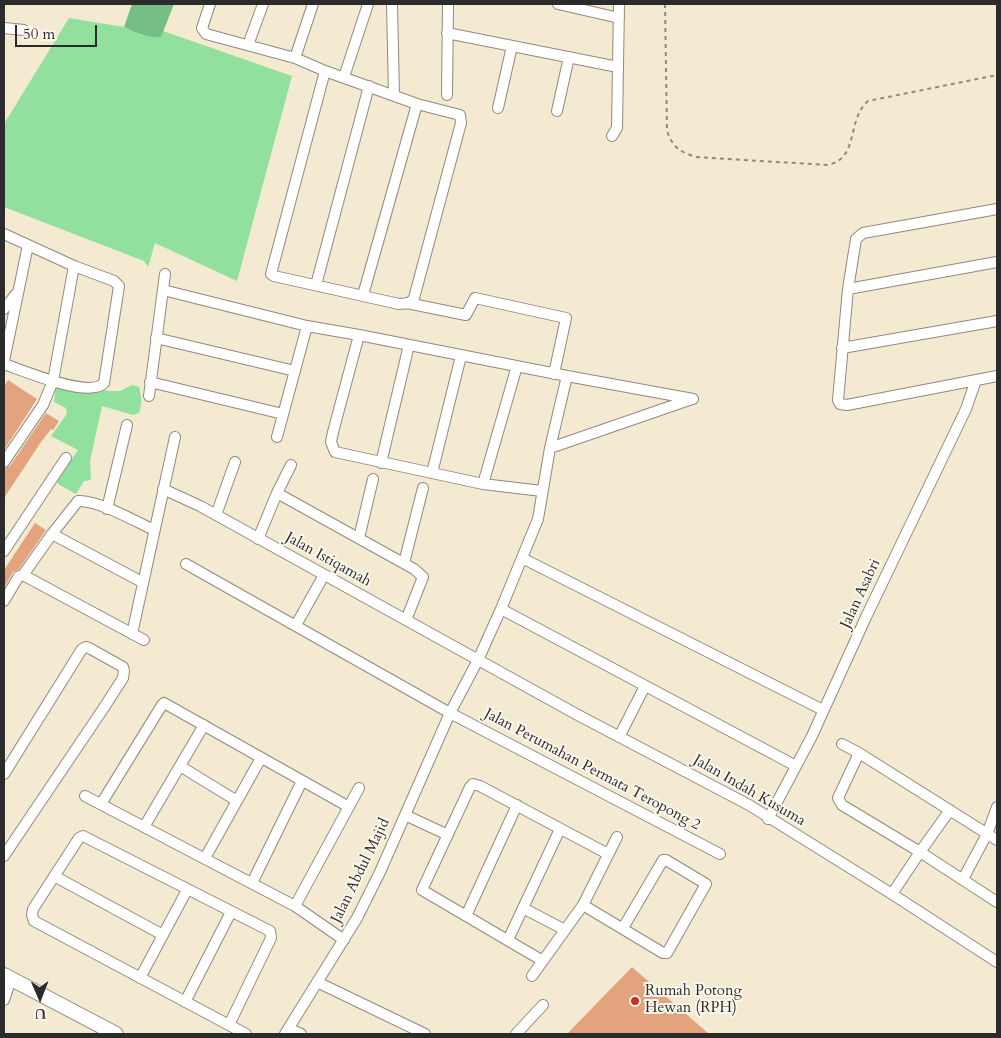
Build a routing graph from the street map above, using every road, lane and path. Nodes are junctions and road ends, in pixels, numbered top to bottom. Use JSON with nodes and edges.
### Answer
{"nodes":[{"id":1,"x":210,"y":4,"type":"edge"},
{"id":2,"x":262,"y":4,"type":"edge"},
{"id":3,"x":313,"y":4,"type":"edge"},
{"id":4,"x":368,"y":4,"type":"edge"},
{"id":5,"x":392,"y":4,"type":"edge"},
{"id":6,"x":448,"y":4,"type":"edge"},
{"id":7,"x":558,"y":4,"type":"edge"},
{"id":8,"x":619,"y":4,"type":"edge"},
{"id":9,"x":665,"y":4,"type":"edge"},
{"id":10,"x":619,"y":18,"type":"junction"},
{"id":11,"x":4,"y":28,"type":"edge"},
{"id":12,"x":24,"y":30,"type":"dead end"},
{"id":13,"x":447,"y":33,"type":"junction"},
{"id":14,"x":248,"y":45,"type":"junction"},
{"id":15,"x":512,"y":46,"type":"junction"},
{"id":16,"x":568,"y":57,"type":"junction"},
{"id":17,"x":295,"y":58,"type":"junction"},
{"id":18,"x":618,"y":67,"type":"junction"},
{"id":19,"x":324,"y":71,"type":"junction"},
{"id":20,"x":997,"y":75,"type":"edge"},
{"id":21,"x":344,"y":77,"type":"junction"},
{"id":22,"x":369,"y":86,"type":"junction"},
{"id":23,"x":394,"y":95,"type":"junction"},
{"id":24,"x":447,"y":95,"type":"dead end"},
{"id":25,"x":417,"y":104,"type":"junction"},
{"id":26,"x":498,"y":108,"type":"dead end"},
{"id":27,"x":557,"y":111,"type":"dead end"},
{"id":28,"x":612,"y":136,"type":"dead end"},
{"id":29,"x":997,"y":209,"type":"edge"},
{"id":30,"x":4,"y":234,"type":"edge"},
{"id":31,"x":28,"y":245,"type":"junction"},
{"id":32,"x":997,"y":262,"type":"edge"},
{"id":33,"x":74,"y":266,"type":"junction"},
{"id":34,"x":165,"y":274,"type":"dead end"},
{"id":35,"x":316,"y":285,"type":"junction"},
{"id":36,"x":848,"y":289,"type":"junction"},
{"id":37,"x":163,"y":290,"type":"junction"},
{"id":38,"x":18,"y":291,"type":"junction"},
{"id":39,"x":364,"y":295,"type":"junction"},
{"id":40,"x":407,"y":304,"type":"junction"},
{"id":41,"x":4,"y":309,"type":"edge"},
{"id":42,"x":997,"y":321,"type":"edge"},
{"id":43,"x":307,"y":326,"type":"junction"},
{"id":44,"x":359,"y":335,"type":"junction"},
{"id":45,"x":156,"y":338,"type":"junction"},
{"id":46,"x":409,"y":345,"type":"junction"},
{"id":47,"x":842,"y":348,"type":"junction"},
{"id":48,"x":462,"y":356,"type":"junction"},
{"id":49,"x":4,"y":363,"type":"edge"},
{"id":50,"x":517,"y":366,"type":"junction"},
{"id":51,"x":295,"y":371,"type":"junction"},
{"id":52,"x":554,"y":374,"type":"junction"},
{"id":53,"x":567,"y":376,"type":"junction"},
{"id":54,"x":997,"y":376,"type":"edge"},
{"id":55,"x":976,"y":380,"type":"junction"},
{"id":56,"x":53,"y":381,"type":"junction"},
{"id":57,"x":150,"y":382,"type":"junction"},
{"id":58,"x":149,"y":396,"type":"dead end"},
{"id":59,"x":283,"y":414,"type":"junction"},
{"id":60,"x":127,"y":425,"type":"dead end"},
{"id":61,"x":175,"y":437,"type":"dead end"},
{"id":62,"x":276,"y":437,"type":"dead end"},
{"id":63,"x":550,"y":448,"type":"junction"},
{"id":64,"x":66,"y":458,"type":"dead end"},
{"id":65,"x":4,"y":462,"type":"edge"},
{"id":66,"x":235,"y":462,"type":"dead end"},
{"id":67,"x":381,"y":463,"type":"junction"},
{"id":68,"x":291,"y":466,"type":"dead end"},
{"id":69,"x":432,"y":473,"type":"junction"},
{"id":70,"x":374,"y":480,"type":"dead end"},
{"id":71,"x":484,"y":484,"type":"junction"},
{"id":72,"x":422,"y":488,"type":"dead end"},
{"id":73,"x":163,"y":489,"type":"junction"},
{"id":74,"x":542,"y":491,"type":"junction"},
{"id":75,"x":277,"y":493,"type":"junction"},
{"id":76,"x":107,"y":509,"type":"junction"},
{"id":77,"x":216,"y":515,"type":"junction"},
{"id":78,"x":154,"y":530,"type":"junction"},
{"id":79,"x":52,"y":534,"type":"junction"},
{"id":80,"x":360,"y":538,"type":"junction"},
{"id":81,"x":258,"y":539,"type":"junction"},
{"id":82,"x":4,"y":551,"type":"edge"},
{"id":83,"x":522,"y":558,"type":"junction"},
{"id":84,"x":404,"y":562,"type":"junction"},
{"id":85,"x":186,"y":564,"type":"dead end"},
{"id":86,"x":23,"y":575,"type":"junction"},
{"id":87,"x":324,"y":575,"type":"junction"},
{"id":88,"x":142,"y":582,"type":"junction"},
{"id":89,"x":4,"y":601,"type":"edge"},
{"id":90,"x":501,"y":609,"type":"junction"},
{"id":91,"x":406,"y":620,"type":"junction"},
{"id":92,"x":296,"y":625,"type":"junction"},
{"id":93,"x":132,"y":634,"type":"junction"},
{"id":94,"x":144,"y":640,"type":"dead end"},
{"id":95,"x":478,"y":660,"type":"junction"},
{"id":96,"x":645,"y":686,"type":"junction"},
{"id":97,"x":824,"y":710,"type":"junction"},
{"id":98,"x":450,"y":713,"type":"junction"},
{"id":99,"x":204,"y":725,"type":"junction"},
{"id":100,"x":620,"y":737,"type":"junction"},
{"id":101,"x":842,"y":744,"type":"dead end"},
{"id":102,"x":859,"y":753,"type":"junction"},
{"id":103,"x":260,"y":758,"type":"junction"},
{"id":104,"x":180,"y":766,"type":"junction"},
{"id":105,"x":796,"y":766,"type":"junction"},
{"id":106,"x":4,"y":774,"type":"edge"},
{"id":107,"x":302,"y":781,"type":"junction"},
{"id":108,"x":359,"y":788,"type":"dead end"},
{"id":109,"x":85,"y":796,"type":"dead end"},
{"id":110,"x":237,"y":800,"type":"junction"},
{"id":111,"x":101,"y":804,"type":"junction"},
{"id":112,"x":517,"y":806,"type":"junction"},
{"id":113,"x":349,"y":807,"type":"junction"},
{"id":114,"x":997,"y":807,"type":"edge"},
{"id":115,"x":950,"y":810,"type":"junction"},
{"id":116,"x":405,"y":816,"type":"junction"},
{"id":117,"x":768,"y":819,"type":"junction"},
{"id":118,"x":144,"y":827,"type":"junction"},
{"id":119,"x":560,"y":829,"type":"junction"},
{"id":120,"x":987,"y":834,"type":"junction"},
{"id":121,"x":448,"y":835,"type":"junction"},
{"id":122,"x":617,"y":837,"type":"dead end"},
{"id":123,"x":997,"y":840,"type":"edge"},
{"id":124,"x":920,"y":852,"type":"junction"},
{"id":125,"x":608,"y":854,"type":"junction"},
{"id":126,"x":720,"y":854,"type":"dead end"},
{"id":127,"x":4,"y":856,"type":"edge"},
{"id":128,"x":204,"y":858,"type":"junction"},
{"id":129,"x":54,"y":876,"type":"junction"},
{"id":130,"x":963,"y":879,"type":"junction"},
{"id":131,"x":252,"y":884,"type":"junction"},
{"id":132,"x":187,"y":890,"type":"junction"},
{"id":133,"x":892,"y":894,"type":"junction"},
{"id":134,"x":997,"y":902,"type":"edge"},
{"id":135,"x":583,"y":905,"type":"junction"},
{"id":136,"x":295,"y":906,"type":"junction"},
{"id":137,"x":523,"y":908,"type":"junction"},
{"id":138,"x":231,"y":912,"type":"junction"},
{"id":139,"x":466,"y":916,"type":"junction"},
{"id":140,"x":623,"y":928,"type":"junction"},
{"id":141,"x":565,"y":930,"type":"junction"},
{"id":142,"x":163,"y":935,"type":"junction"},
{"id":143,"x":344,"y":940,"type":"junction"},
{"id":144,"x":508,"y":940,"type":"junction"},
{"id":145,"x":543,"y":961,"type":"junction"},
{"id":146,"x":997,"y":962,"type":"edge"},
{"id":147,"x":532,"y":976,"type":"dead end"},
{"id":148,"x":7,"y":977,"type":"edge"},
{"id":149,"x":140,"y":978,"type":"junction"},
{"id":150,"x":317,"y":982,"type":"junction"},
{"id":151,"x":4,"y":1000,"type":"edge"},
{"id":152,"x":185,"y":1002,"type":"junction"},
{"id":153,"x":543,"y":1005,"type":"dead end"},
{"id":154,"x":228,"y":1026,"type":"junction"},
{"id":155,"x":288,"y":1031,"type":"edge"},
{"id":156,"x":111,"y":1033,"type":"edge"},
{"id":157,"x":246,"y":1034,"type":"edge"},
{"id":158,"x":301,"y":1034,"type":"edge"},
{"id":159,"x":425,"y":1034,"type":"edge"},
{"id":160,"x":516,"y":1034,"type":"edge"}],
"edges":[{"from":1,"to":14,"type":"street"},
{"from":2,"to":14,"type":"street"},
{"from":3,"to":17,"type":"street"},
{"from":4,"to":21,"type":"street"},
{"from":5,"to":23,"type":"street"},
{"from":6,"to":13,"type":"street"},
{"from":7,"to":10,"type":"street"},
{"from":8,"to":10,"type":"street"},
{"from":9,"to":20,"type":"path"},
{"from":10,"to":18,"type":"street"},
{"from":11,"to":12,"type":"street"},
{"from":13,"to":15,"type":"street"},
{"from":13,"to":24,"type":"street"},
{"from":14,"to":17,"type":"street"},
{"from":15,"to":16,"type":"street"},
{"from":15,"to":26,"type":"street"},
{"from":16,"to":18,"type":"street"},
{"from":16,"to":27,"type":"street"},
{"from":17,"to":19,"type":"street"},
{"from":18,"to":28,"type":"street"},
{"from":19,"to":21,"type":"street"},
{"from":19,"to":35,"type":"street"},
{"from":21,"to":22,"type":"street"},
{"from":22,"to":23,"type":"street"},
{"from":22,"to":35,"type":"street"},
{"from":23,"to":25,"type":"street"},
{"from":25,"to":39,"type":"street"},
{"from":25,"to":40,"type":"street"},
{"from":29,"to":36,"type":"street"},
{"from":30,"to":31,"type":"street"},
{"from":31,"to":33,"type":"street"},
{"from":31,"to":38,"type":"street"},
{"from":32,"to":36,"type":"street"},
{"from":33,"to":56,"type":"street"},
{"from":33,"to":56,"type":"street"},
{"from":34,"to":37,"type":"street"},
{"from":35,"to":39,"type":"street"},
{"from":36,"to":47,"type":"street"},
{"from":37,"to":43,"type":"street"},
{"from":37,"to":45,"type":"street"},
{"from":38,"to":41,"type":"street"},
{"from":38,"to":49,"type":"street"},
{"from":39,"to":40,"type":"street"},
{"from":40,"to":52,"type":"street"},
{"from":42,"to":47,"type":"street"},
{"from":43,"to":44,"type":"street"},
{"from":43,"to":51,"type":"street"},
{"from":44,"to":46,"type":"street"},
{"from":44,"to":67,"type":"street"},
{"from":45,"to":51,"type":"street"},
{"from":45,"to":57,"type":"street"},
{"from":46,"to":48,"type":"street"},
{"from":46,"to":67,"type":"street"},
{"from":47,"to":55,"type":"street"},
{"from":48,"to":50,"type":"street"},
{"from":48,"to":69,"type":"street"},
{"from":49,"to":56,"type":"street"},
{"from":50,"to":52,"type":"street"},
{"from":50,"to":71,"type":"street"},
{"from":51,"to":59,"type":"street"},
{"from":52,"to":53,"type":"street"},
{"from":53,"to":63,"type":"street","name":"Jalan Abdul Majid"},
{"from":53,"to":63,"type":"street"},
{"from":54,"to":55,"type":"street"},
{"from":55,"to":97,"type":"street","name":"Jalan Asabri"},
{"from":56,"to":65,"type":"street"},
{"from":57,"to":58,"type":"street"},
{"from":57,"to":59,"type":"street"},
{"from":59,"to":62,"type":"street"},
{"from":60,"to":76,"type":"street"},
{"from":61,"to":73,"type":"street"},
{"from":63,"to":74,"type":"street","name":"Jalan Abdul Majid"},
{"from":64,"to":82,"type":"street"},
{"from":66,"to":77,"type":"street"},
{"from":67,"to":69,"type":"street"},
{"from":68,"to":75,"type":"street"},
{"from":69,"to":71,"type":"street"},
{"from":70,"to":80,"type":"street"},
{"from":71,"to":74,"type":"street"},
{"from":72,"to":84,"type":"street"},
{"from":73,"to":77,"type":"street","name":"Jalan Istiqamah"},
{"from":73,"to":78,"type":"street"},
{"from":74,"to":83,"type":"street","name":"Jalan Abdul Majid"},
{"from":75,"to":80,"type":"street"},
{"from":75,"to":81,"type":"street"},
{"from":76,"to":78,"type":"street"},
{"from":76,"to":79,"type":"street"},
{"from":77,"to":81,"type":"street","name":"Jalan Istiqamah"},
{"from":78,"to":88,"type":"street"},
{"from":79,"to":86,"type":"street"},
{"from":79,"to":88,"type":"street"},
{"from":80,"to":84,"type":"street"},
{"from":81,"to":87,"type":"street","name":"Jalan Istiqamah"},
{"from":83,"to":90,"type":"street","name":"Jalan Abdul Majid"},
{"from":83,"to":97,"type":"street"},
{"from":84,"to":91,"type":"street"},
{"from":85,"to":92,"type":"street","name":"Jalan Perumahan Permata Teropong 2"},
{"from":86,"to":89,"type":"street"},
{"from":86,"to":93,"type":"street"},
{"from":87,"to":91,"type":"street","name":"Jalan Istiqamah"},
{"from":87,"to":92,"type":"street"},
{"from":88,"to":93,"type":"street"},
{"from":90,"to":95,"type":"street","name":"Jalan Abdul Majid"},
{"from":90,"to":96,"type":"street"},
{"from":91,"to":95,"type":"street","name":"Jalan Istiqamah"},
{"from":92,"to":98,"type":"street","name":"Jalan Perumahan Permata Teropong 2"},
{"from":93,"to":94,"type":"street"},
{"from":95,"to":98,"type":"street","name":"Jalan Abdul Majid"},
{"from":95,"to":100,"type":"street","name":"Jalan Indah Kusuma"},
{"from":96,"to":100,"type":"street"},
{"from":96,"to":105,"type":"street"},
{"from":97,"to":105,"type":"street","name":"Jalan Asabri"},
{"from":98,"to":116,"type":"street","name":"Jalan Abdul Majid"},
{"from":98,"to":126,"type":"street","name":"Jalan Perumahan Permata Teropong 2"},
{"from":99,"to":103,"type":"street"},
{"from":99,"to":104,"type":"street"},
{"from":99,"to":111,"type":"street"},
{"from":100,"to":117,"type":"street","name":"Jalan Indah Kusuma"},
{"from":101,"to":102,"type":"street"},
{"from":102,"to":115,"type":"street"},
{"from":102,"to":124,"type":"street"},
{"from":103,"to":107,"type":"street"},
{"from":103,"to":110,"type":"street"},
{"from":104,"to":110,"type":"street"},
{"from":104,"to":118,"type":"street"},
{"from":105,"to":117,"type":"street","name":"Jalan Asabri"},
{"from":106,"to":127,"type":"street"},
{"from":107,"to":113,"type":"street"},
{"from":107,"to":131,"type":"street"},
{"from":108,"to":113,"type":"street"},
{"from":109,"to":111,"type":"street"},
{"from":110,"to":128,"type":"street"},
{"from":111,"to":118,"type":"street"},
{"from":112,"to":119,"type":"street"},
{"from":112,"to":121,"type":"street"},
{"from":112,"to":139,"type":"street"},
{"from":113,"to":136,"type":"street"},
{"from":114,"to":120,"type":"street"},
{"from":115,"to":120,"type":"street"},
{"from":115,"to":124,"type":"street"},
{"from":116,"to":121,"type":"street"},
{"from":116,"to":143,"type":"street","name":"Jalan Abdul Majid"},
{"from":117,"to":133,"type":"street","name":"Jalan Indah Kusuma"},
{"from":118,"to":128,"type":"street"},
{"from":119,"to":125,"type":"street"},
{"from":119,"to":137,"type":"street"},
{"from":120,"to":123,"type":"street"},
{"from":120,"to":130,"type":"street"},
{"from":121,"to":139,"type":"street"},
{"from":122,"to":125,"type":"street"},
{"from":124,"to":130,"type":"street"},
{"from":124,"to":133,"type":"street"},
{"from":125,"to":135,"type":"street"},
{"from":128,"to":131,"type":"street"},
{"from":129,"to":132,"type":"street"},
{"from":129,"to":142,"type":"street"},
{"from":129,"to":149,"type":"street"},
{"from":130,"to":134,"type":"street"},
{"from":131,"to":136,"type":"street"},
{"from":132,"to":138,"type":"street"},
{"from":132,"to":142,"type":"street"},
{"from":133,"to":146,"type":"street","name":"Jalan Indah Kusuma"},
{"from":135,"to":140,"type":"street"},
{"from":135,"to":141,"type":"street"},
{"from":136,"to":143,"type":"street"},
{"from":137,"to":141,"type":"street"},
{"from":137,"to":144,"type":"street"},
{"from":138,"to":152,"type":"street"},
{"from":138,"to":154,"type":"street"},
{"from":139,"to":144,"type":"street"},
{"from":140,"to":140,"type":"street"},
{"from":141,"to":145,"type":"street"},
{"from":142,"to":149,"type":"street"},
{"from":143,"to":150,"type":"street","name":"Jalan Abdul Majid"},
{"from":144,"to":145,"type":"street"},
{"from":145,"to":147,"type":"street"},
{"from":148,"to":151,"type":"street"},
{"from":148,"to":156,"type":"main road"},
{"from":149,"to":152,"type":"street"},
{"from":150,"to":155,"type":"street","name":"Jalan Abdul Majid"},
{"from":150,"to":159,"type":"street"},
{"from":152,"to":154,"type":"street"},
{"from":153,"to":160,"type":"street"},
{"from":154,"to":157,"type":"street"},
{"from":155,"to":158,"type":"street"}]}
